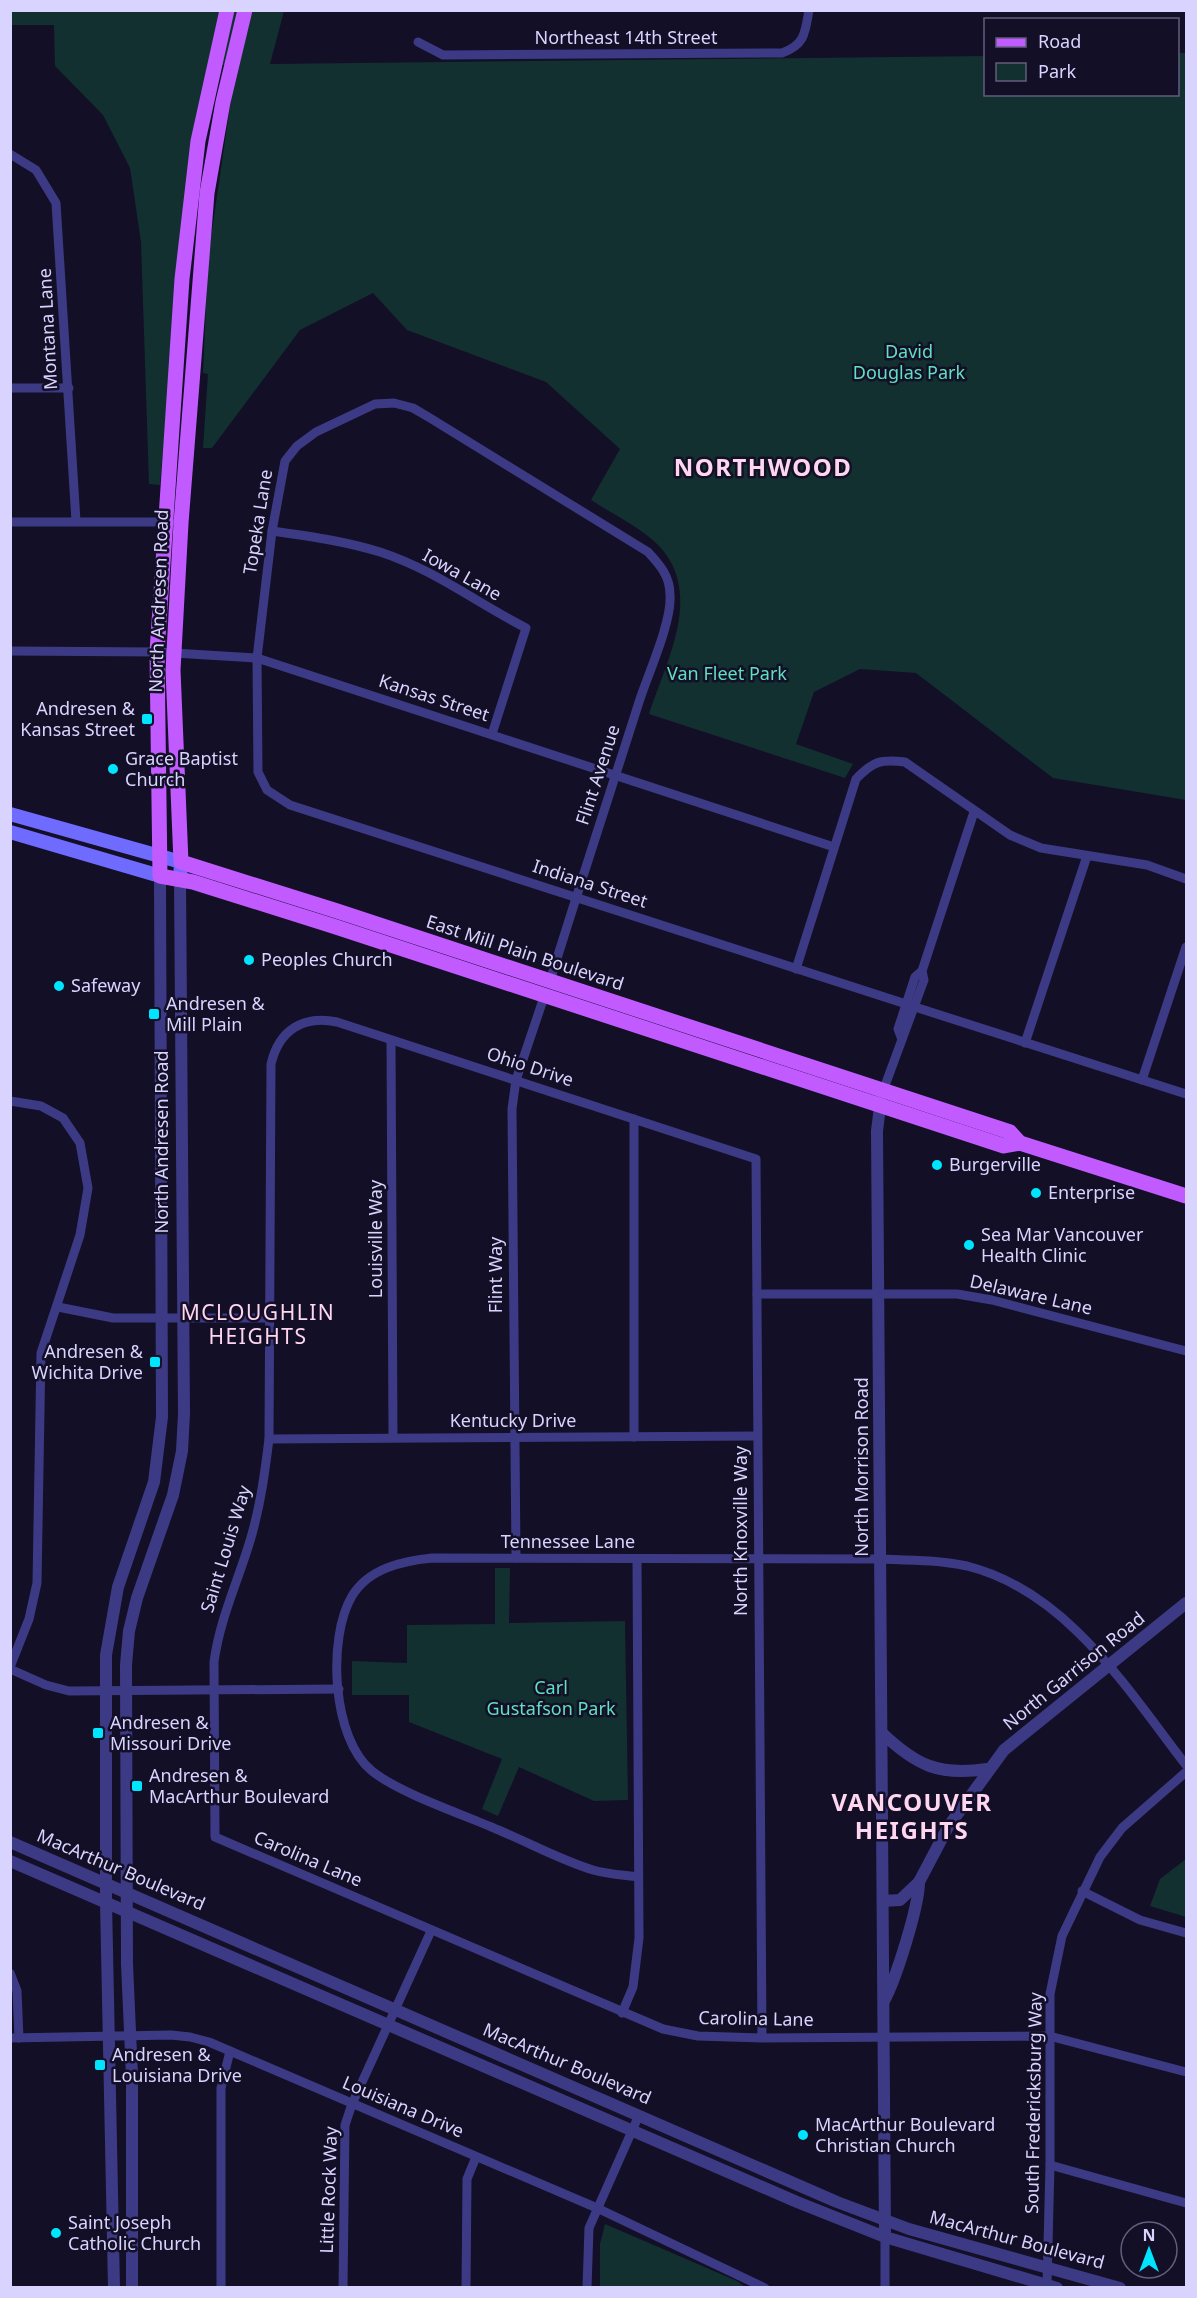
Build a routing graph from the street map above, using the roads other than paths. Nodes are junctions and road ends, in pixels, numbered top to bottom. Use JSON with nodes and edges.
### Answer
{"nodes":[{"id":1,"x":227,"y":10,"type":"edge"},
{"id":2,"x":245,"y":10,"type":"edge"},
{"id":3,"x":809,"y":10,"type":"edge"},
{"id":4,"x":418,"y":42,"type":"dead end"},
{"id":5,"x":10,"y":154,"type":"edge"},
{"id":6,"x":10,"y":388,"type":"edge"},
{"id":7,"x":69,"y":388,"type":"junction"},
{"id":8,"x":76,"y":521,"type":"junction"},
{"id":9,"x":10,"y":522,"type":"edge"},
{"id":10,"x":164,"y":522,"type":"junction"},
{"id":11,"x":181,"y":523,"type":"junction"},
{"id":12,"x":272,"y":531,"type":"junction"},
{"id":13,"x":668,"y":579,"type":"joint"},
{"id":14,"x":10,"y":651,"type":"edge"},
{"id":15,"x":157,"y":652,"type":"junction"},
{"id":16,"x":173,"y":653,"type":"junction"},
{"id":17,"x":257,"y":658,"type":"junction"},
{"id":18,"x":492,"y":734,"type":"junction"},
{"id":19,"x":616,"y":775,"type":"junction"},
{"id":20,"x":267,"y":790,"type":"joint"},
{"id":21,"x":974,"y":812,"type":"junction"},
{"id":22,"x":10,"y":814,"type":"edge"},
{"id":23,"x":10,"y":832,"type":"edge"},
{"id":24,"x":834,"y":847,"type":"junction"},
{"id":25,"x":160,"y":856,"type":"junction"},
{"id":26,"x":1088,"y":856,"type":"junction"},
{"id":27,"x":181,"y":862,"type":"junction"},
{"id":28,"x":160,"y":876,"type":"junction"},
{"id":29,"x":1186,"y":879,"type":"edge"},
{"id":30,"x":180,"y":880,"type":"junction"},
{"id":31,"x":577,"y":896,"type":"junction"},
{"id":32,"x":1186,"y":947,"type":"edge"},
{"id":33,"x":796,"y":969,"type":"junction"},
{"id":34,"x":550,"y":981,"type":"junction"},
{"id":35,"x":544,"y":997,"type":"junction"},
{"id":36,"x":910,"y":1006,"type":"junction"},
{"id":37,"x":294,"y":1027,"type":"joint"},
{"id":38,"x":391,"y":1040,"type":"junction"},
{"id":39,"x":1025,"y":1043,"type":"junction"},
{"id":40,"x":516,"y":1080,"type":"junction"},
{"id":41,"x":1142,"y":1080,"type":"junction"},
{"id":42,"x":1186,"y":1094,"type":"edge"},
{"id":43,"x":881,"y":1098,"type":"junction"},
{"id":44,"x":10,"y":1101,"type":"edge"},
{"id":45,"x":634,"y":1119,"type":"junction"},
{"id":46,"x":756,"y":1159,"type":"joint"},
{"id":47,"x":1186,"y":1196,"type":"edge"},
{"id":48,"x":879,"y":1293,"type":"junction"},
{"id":49,"x":756,"y":1294,"type":"junction"},
{"id":50,"x":58,"y":1307,"type":"junction"},
{"id":51,"x":162,"y":1318,"type":"junction"},
{"id":52,"x":182,"y":1318,"type":"junction"},
{"id":53,"x":269,"y":1318,"type":"junction"},
{"id":54,"x":1186,"y":1351,"type":"edge"},
{"id":55,"x":757,"y":1436,"type":"junction"},
{"id":56,"x":393,"y":1437,"type":"junction"},
{"id":57,"x":513,"y":1437,"type":"junction"},
{"id":58,"x":634,"y":1437,"type":"junction"},
{"id":59,"x":269,"y":1439,"type":"junction"},
{"id":60,"x":516,"y":1557,"type":"junction"},
{"id":61,"x":637,"y":1559,"type":"junction"},
{"id":62,"x":758,"y":1559,"type":"junction"},
{"id":63,"x":881,"y":1559,"type":"junction"},
{"id":64,"x":1186,"y":1603,"type":"edge"},
{"id":65,"x":1108,"y":1666,"type":"junction"},
{"id":66,"x":10,"y":1668,"type":"edge"},
{"id":67,"x":339,"y":1689,"type":"junction"},
{"id":68,"x":105,"y":1692,"type":"junction"},
{"id":69,"x":125,"y":1692,"type":"junction"},
{"id":70,"x":212,"y":1692,"type":"junction"},
{"id":71,"x":882,"y":1733,"type":"junction"},
{"id":72,"x":1186,"y":1765,"type":"edge"},
{"id":73,"x":987,"y":1769,"type":"junction"},
{"id":74,"x":1186,"y":1772,"type":"edge"},
{"id":75,"x":214,"y":1837,"type":"joint"},
{"id":76,"x":10,"y":1842,"type":"edge"},
{"id":77,"x":10,"y":1861,"type":"edge"},
{"id":78,"x":638,"y":1877,"type":"junction"},
{"id":79,"x":919,"y":1882,"type":"junction"},
{"id":80,"x":106,"y":1883,"type":"junction"},
{"id":81,"x":1082,"y":1891,"type":"junction"},
{"id":82,"x":126,"y":1892,"type":"junction"},
{"id":83,"x":883,"y":1901,"type":"junction"},
{"id":84,"x":106,"y":1902,"type":"junction"},
{"id":85,"x":126,"y":1911,"type":"junction"},
{"id":86,"x":431,"y":1931,"type":"junction"},
{"id":87,"x":1186,"y":1933,"type":"edge"},
{"id":88,"x":10,"y":1973,"type":"edge"},
{"id":89,"x":883,"y":2003,"type":"junction"},
{"id":90,"x":396,"y":2010,"type":"junction"},
{"id":91,"x":622,"y":2013,"type":"junction"},
{"id":92,"x":389,"y":2025,"type":"junction"},
{"id":93,"x":128,"y":2036,"type":"junction"},
{"id":94,"x":1049,"y":2036,"type":"junction"},
{"id":95,"x":110,"y":2037,"type":"junction"},
{"id":96,"x":883,"y":2037,"type":"junction"},
{"id":97,"x":15,"y":2038,"type":"edge"},
{"id":98,"x":762,"y":2038,"type":"junction"},
{"id":99,"x":230,"y":2051,"type":"junction"},
{"id":100,"x":1186,"y":2072,"type":"edge"},
{"id":101,"x":352,"y":2104,"type":"junction"},
{"id":102,"x":639,"y":2115,"type":"junction"},
{"id":103,"x":632,"y":2131,"type":"junction"},
{"id":104,"x":476,"y":2157,"type":"junction"},
{"id":105,"x":1050,"y":2165,"type":"junction"},
{"id":106,"x":1186,"y":2203,"type":"edge"},
{"id":107,"x":597,"y":2208,"type":"junction"},
{"id":108,"x":885,"y":2220,"type":"junction"},
{"id":109,"x":885,"y":2237,"type":"junction"},
{"id":110,"x":1047,"y":2267,"type":"junction"},
{"id":111,"x":765,"y":2286,"type":"edge"},
{"id":112,"x":1052,"y":2286,"type":"edge"},
{"id":113,"x":114,"y":2288,"type":"edge"},
{"id":114,"x":132,"y":2288,"type":"edge"},
{"id":115,"x":221,"y":2288,"type":"edge"},
{"id":116,"x":343,"y":2288,"type":"edge"},
{"id":117,"x":466,"y":2288,"type":"edge"},
{"id":118,"x":588,"y":2288,"type":"edge"},
{"id":119,"x":885,"y":2288,"type":"edge"},
{"id":120,"x":1120,"y":2288,"type":"edge"}],
"edges":[{"from":1,"to":10,"type":"main road","name":"North Andresen Road"},
{"from":2,"to":11,"type":"main road","name":"North Andresen Road"},
{"from":3,"to":4,"type":"street","name":"Northeast 14th Street"},
{"from":5,"to":7,"type":"street","name":"Montana Lane"},
{"from":6,"to":7,"type":"street"},
{"from":7,"to":8,"type":"street","name":"Montana Lane"},
{"from":8,"to":9,"type":"street"},
{"from":8,"to":10,"type":"street"},
{"from":10,"to":11,"type":"street"},
{"from":10,"to":15,"type":"main road","name":"North Andresen Road"},
{"from":11,"to":16,"type":"main road","name":"North Andresen Road"},
{"from":12,"to":13,"type":"street","name":"Topeka Lane"},
{"from":12,"to":17,"type":"street","name":"Topeka Lane"},
{"from":12,"to":18,"type":"street","name":"Iowa Lane"},
{"from":13,"to":19,"type":"street","name":"Flint Avenue"},
{"from":14,"to":15,"type":"street","name":"Kansas Street"},
{"from":15,"to":16,"type":"street","name":"Kansas Street"},
{"from":15,"to":25,"type":"main road","name":"North Andresen Road"},
{"from":16,"to":17,"type":"street","name":"Kansas Street"},
{"from":16,"to":27,"type":"main road","name":"North Andresen Road"},
{"from":17,"to":18,"type":"street","name":"Kansas Street"},
{"from":17,"to":20,"type":"street","name":"Topeka Lane"},
{"from":18,"to":19,"type":"street","name":"Kansas Street"},
{"from":19,"to":24,"type":"street","name":"Kansas Street"},
{"from":19,"to":31,"type":"street","name":"Flint Avenue"},
{"from":20,"to":31,"type":"street","name":"Indiana Street"},
{"from":21,"to":24,"type":"street"},
{"from":21,"to":26,"type":"street"},
{"from":21,"to":36,"type":"street","name":"North Morrison Road"},
{"from":22,"to":25,"type":"main road","name":"East Mill Plain Boulevard"},
{"from":23,"to":28,"type":"main road","name":"East Mill Plain Boulevard"},
{"from":24,"to":33,"type":"street"},
{"from":25,"to":27,"type":"main road","name":"East Mill Plain Boulevard"},
{"from":25,"to":28,"type":"main road","name":"North Andresen Road"},
{"from":26,"to":29,"type":"street"},
{"from":26,"to":39,"type":"street"},
{"from":27,"to":30,"type":"main road","name":"North Andresen Road"},
{"from":27,"to":34,"type":"main road","name":"East Mill Plain Boulevard"},
{"from":28,"to":30,"type":"main road","name":"East Mill Plain Boulevard"},
{"from":28,"to":51,"type":"street","name":"North Andresen Road"},
{"from":30,"to":35,"type":"main road","name":"East Mill Plain Boulevard"},
{"from":30,"to":52,"type":"street","name":"North Andresen Road"},
{"from":31,"to":33,"type":"street","name":"Indiana Street"},
{"from":31,"to":34,"type":"street","name":"Flint Avenue"},
{"from":32,"to":41,"type":"street"},
{"from":33,"to":36,"type":"street","name":"Indiana Street"},
{"from":34,"to":43,"type":"main road","name":"East Mill Plain Boulevard"},
{"from":35,"to":40,"type":"street","name":"Flint Way"},
{"from":35,"to":43,"type":"main road","name":"East Mill Plain Boulevard"},
{"from":36,"to":39,"type":"street","name":"Indiana Street"},
{"from":36,"to":43,"type":"street","name":"North Morrison Road"},
{"from":37,"to":38,"type":"street","name":"Ohio Drive"},
{"from":37,"to":53,"type":"street","name":"Saint Louis Way"},
{"from":38,"to":40,"type":"street","name":"Ohio Drive"},
{"from":38,"to":56,"type":"street","name":"Louisville Way"},
{"from":39,"to":41,"type":"street","name":"Indiana Street"},
{"from":40,"to":45,"type":"street","name":"Ohio Drive"},
{"from":40,"to":57,"type":"street","name":"Flint Way"},
{"from":41,"to":42,"type":"street","name":"Indiana Street"},
{"from":43,"to":47,"type":"main road","name":"East Mill Plain Boulevard"},
{"from":43,"to":48,"type":"street","name":"North Morrison Road"},
{"from":44,"to":50,"type":"street"},
{"from":45,"to":46,"type":"street","name":"Ohio Drive"},
{"from":45,"to":58,"type":"street"},
{"from":46,"to":49,"type":"street","name":"North Knoxville Way"},
{"from":48,"to":49,"type":"street","name":"Delaware Lane"},
{"from":48,"to":54,"type":"street","name":"Delaware Lane"},
{"from":48,"to":63,"type":"street","name":"North Morrison Road"},
{"from":49,"to":55,"type":"street","name":"North Knoxville Way"},
{"from":50,"to":51,"type":"street"},
{"from":50,"to":66,"type":"street"},
{"from":51,"to":52,"type":"street"},
{"from":51,"to":68,"type":"street","name":"North Andresen Road"},
{"from":52,"to":53,"type":"street"},
{"from":52,"to":69,"type":"street","name":"North Andresen Road"},
{"from":53,"to":59,"type":"street","name":"Saint Louis Way"},
{"from":55,"to":58,"type":"street","name":"Kentucky Drive"},
{"from":55,"to":62,"type":"street","name":"North Knoxville Way"},
{"from":56,"to":57,"type":"street","name":"Kentucky Drive"},
{"from":56,"to":59,"type":"street","name":"Kentucky Drive"},
{"from":57,"to":58,"type":"street","name":"Kentucky Drive"},
{"from":57,"to":60,"type":"street","name":"Flint Way"},
{"from":59,"to":70,"type":"street","name":"Saint Louis Way"},
{"from":60,"to":61,"type":"street","name":"Tennessee Lane"},
{"from":60,"to":67,"type":"street","name":"Tennessee Lane"},
{"from":61,"to":62,"type":"street","name":"Tennessee Lane"},
{"from":61,"to":78,"type":"street"},
{"from":62,"to":63,"type":"street","name":"Tennessee Lane"},
{"from":62,"to":98,"type":"street","name":"North Knoxville Way"},
{"from":63,"to":65,"type":"street","name":"Tennessee Lane"},
{"from":63,"to":71,"type":"street","name":"North Morrison Road"},
{"from":64,"to":65,"type":"street","name":"North Garrison Road"},
{"from":65,"to":72,"type":"street","name":"Tennessee Lane"},
{"from":65,"to":73,"type":"street","name":"North Garrison Road"},
{"from":66,"to":68,"type":"street"},
{"from":67,"to":70,"type":"street"},
{"from":67,"to":78,"type":"street","name":"Tennessee Lane"},
{"from":68,"to":69,"type":"street"},
{"from":68,"to":80,"type":"street","name":"North Andresen Road"},
{"from":69,"to":70,"type":"street"},
{"from":69,"to":82,"type":"street","name":"North Andresen Road"},
{"from":70,"to":75,"type":"street","name":"Saint Louis Way"},
{"from":71,"to":73,"type":"street"},
{"from":71,"to":83,"type":"street","name":"North Morrison Road"},
{"from":73,"to":79,"type":"street","name":"North Garrison Road"},
{"from":74,"to":81,"type":"street","name":"South Fredericksburg Way"},
{"from":75,"to":86,"type":"street","name":"Carolina Lane"},
{"from":76,"to":80,"type":"street","name":"MacArthur Boulevard"},
{"from":77,"to":84,"type":"street","name":"MacArthur Boulevard"},
{"from":78,"to":91,"type":"street"},
{"from":79,"to":83,"type":"street"},
{"from":79,"to":89,"type":"street"},
{"from":80,"to":82,"type":"street","name":"MacArthur Boulevard"},
{"from":80,"to":84,"type":"street","name":"North Andresen Road"},
{"from":81,"to":87,"type":"street"},
{"from":81,"to":94,"type":"street","name":"South Fredericksburg Way"},
{"from":82,"to":85,"type":"street","name":"North Andresen Road"},
{"from":82,"to":90,"type":"street","name":"MacArthur Boulevard"},
{"from":83,"to":89,"type":"street","name":"North Morrison Road"},
{"from":84,"to":85,"type":"street","name":"MacArthur Boulevard"},
{"from":84,"to":95,"type":"street","name":"North Andresen Road"},
{"from":85,"to":92,"type":"street","name":"MacArthur Boulevard"},
{"from":85,"to":93,"type":"street","name":"North Andresen Road"},
{"from":86,"to":90,"type":"street","name":"Little Rock Way"},
{"from":86,"to":91,"type":"street","name":"Carolina Lane"},
{"from":88,"to":97,"type":"street"},
{"from":89,"to":96,"type":"street","name":"North Morrison Road"},
{"from":90,"to":92,"type":"street","name":"Little Rock Way"},
{"from":90,"to":102,"type":"street","name":"MacArthur Boulevard"},
{"from":91,"to":98,"type":"street","name":"Carolina Lane"},
{"from":92,"to":101,"type":"street","name":"Little Rock Way"},
{"from":92,"to":103,"type":"street","name":"MacArthur Boulevard"},
{"from":93,"to":95,"type":"street","name":"Louisiana Drive"},
{"from":93,"to":99,"type":"street","name":"Louisiana Drive"},
{"from":93,"to":114,"type":"street","name":"North Andresen Road"},
{"from":94,"to":96,"type":"street","name":"Carolina Lane"},
{"from":94,"to":100,"type":"street","name":"Carolina Lane"},
{"from":94,"to":105,"type":"street","name":"South Fredericksburg Way"},
{"from":95,"to":97,"type":"street","name":"Louisiana Drive"},
{"from":95,"to":113,"type":"street","name":"North Andresen Road"},
{"from":96,"to":98,"type":"street","name":"Carolina Lane"},
{"from":96,"to":108,"type":"street","name":"North Morrison Road"},
{"from":99,"to":101,"type":"street","name":"Louisiana Drive"},
{"from":99,"to":115,"type":"street"},
{"from":101,"to":104,"type":"street","name":"Louisiana Drive"},
{"from":101,"to":116,"type":"street","name":"Little Rock Way"},
{"from":102,"to":103,"type":"street"},
{"from":102,"to":108,"type":"street","name":"MacArthur Boulevard"},
{"from":103,"to":107,"type":"street"},
{"from":103,"to":109,"type":"street","name":"MacArthur Boulevard"},
{"from":104,"to":107,"type":"street","name":"Louisiana Drive"},
{"from":104,"to":117,"type":"street"},
{"from":105,"to":106,"type":"street"},
{"from":105,"to":110,"type":"street","name":"South Fredericksburg Way"},
{"from":107,"to":111,"type":"street","name":"Louisiana Drive"},
{"from":107,"to":118,"type":"street"},
{"from":108,"to":109,"type":"street","name":"North Morrison Road"},
{"from":108,"to":110,"type":"street","name":"MacArthur Boulevard"},
{"from":109,"to":112,"type":"street","name":"MacArthur Boulevard"},
{"from":109,"to":119,"type":"street"},
{"from":110,"to":112,"type":"street","name":"South Fredericksburg Way"},
{"from":110,"to":120,"type":"street","name":"MacArthur Boulevard"}]}
